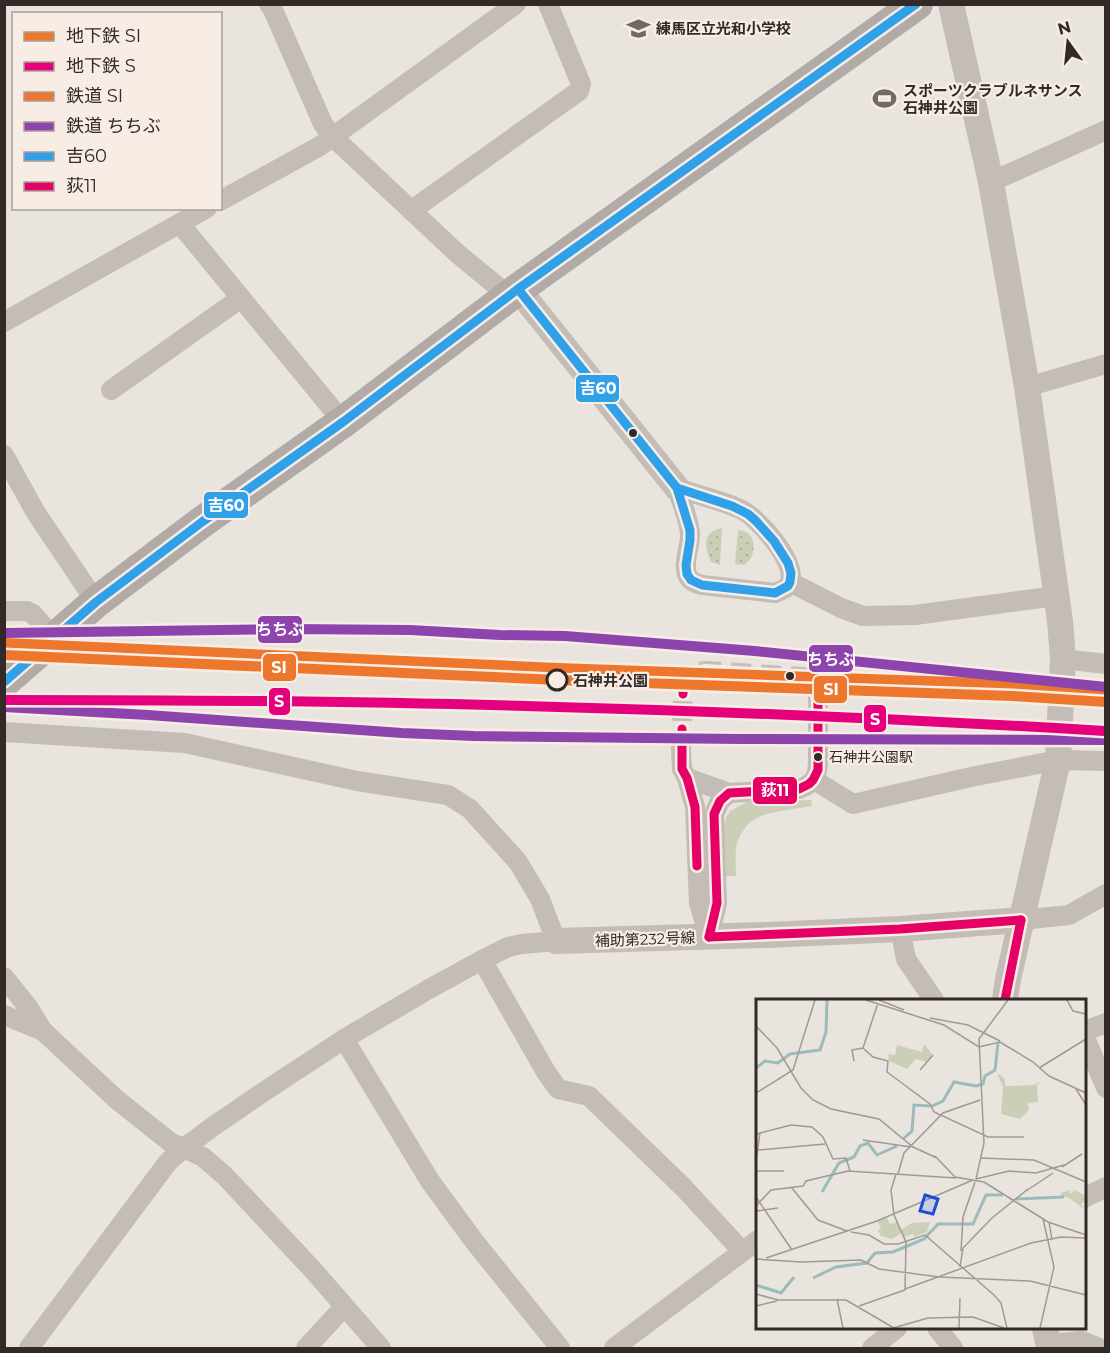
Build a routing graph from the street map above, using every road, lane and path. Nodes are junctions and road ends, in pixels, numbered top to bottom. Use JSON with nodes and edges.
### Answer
{"nodes":[{"id":1,"x":269,"y":4,"type":"edge"},
{"id":2,"x":516,"y":4,"type":"edge"},
{"id":3,"x":548,"y":4,"type":"edge"},
{"id":4,"x":917,"y":4,"type":"edge"},
{"id":5,"x":951,"y":4,"type":"edge"},
{"id":6,"x":1106,"y":130,"type":"edge"},
{"id":7,"x":333,"y":137,"type":"junction"},
{"id":8,"x":991,"y":182,"type":"junction"},
{"id":9,"x":222,"y":200,"type":"edge"},
{"id":10,"x":204,"y":210,"type":"edge"},
{"id":11,"x":412,"y":210,"type":"junction"},
{"id":12,"x":180,"y":224,"type":"junction"},
{"id":13,"x":513,"y":293,"type":"junction"},
{"id":14,"x":241,"y":298,"type":"junction"},
{"id":15,"x":4,"y":322,"type":"edge"},
{"id":16,"x":1106,"y":364,"type":"edge"},
{"id":17,"x":1026,"y":387,"type":"junction"},
{"id":18,"x":111,"y":390,"type":"dead end"},
{"id":19,"x":343,"y":422,"type":"junction"},
{"id":20,"x":4,"y":455,"type":"edge"},
{"id":21,"x":677,"y":488,"type":"junction"},
{"id":22,"x":790,"y":582,"type":"junction"},
{"id":23,"x":1056,"y":597,"type":"junction"},
{"id":24,"x":96,"y":602,"type":"junction"},
{"id":25,"x":4,"y":611,"type":"edge"},
{"id":26,"x":54,"y":638,"type":"junction"},
{"id":27,"x":1063,"y":659,"type":"junction"},
{"id":28,"x":1106,"y":664,"type":"edge"},
{"id":29,"x":4,"y":682,"type":"edge"},
{"id":30,"x":4,"y":732,"type":"edge"},
{"id":31,"x":818,"y":750,"type":"tunnel mouth"},
{"id":32,"x":681,"y":751,"type":"tunnel mouth"},
{"id":33,"x":1058,"y":760,"type":"junction"},
{"id":34,"x":1106,"y":761,"type":"edge"},
{"id":35,"x":687,"y":778,"type":"junction"},
{"id":36,"x":814,"y":780,"type":"junction"},
{"id":37,"x":729,"y":793,"type":"junction"},
{"id":38,"x":1106,"y":894,"type":"edge"},
{"id":39,"x":1022,"y":920,"type":"junction"},
{"id":40,"x":900,"y":929,"type":"junction"},
{"id":41,"x":709,"y":937,"type":"junction"},
{"id":42,"x":556,"y":941,"type":"junction"},
{"id":43,"x":482,"y":960,"type":"junction"},
{"id":44,"x":4,"y":977,"type":"edge"},
{"id":45,"x":933,"y":999,"type":"edge"},
{"id":46,"x":1005,"y":999,"type":"edge"},
{"id":47,"x":4,"y":1015,"type":"edge"},
{"id":48,"x":1106,"y":1023,"type":"edge"},
{"id":49,"x":43,"y":1031,"type":"junction"},
{"id":50,"x":1086,"y":1032,"type":"edge"},
{"id":51,"x":1086,"y":1038,"type":"edge"},
{"id":52,"x":344,"y":1039,"type":"junction"},
{"id":53,"x":1106,"y":1088,"type":"edge"},
{"id":54,"x":184,"y":1148,"type":"junction"},
{"id":55,"x":1106,"y":1187,"type":"edge"},
{"id":56,"x":1086,"y":1197,"type":"edge"},
{"id":57,"x":750,"y":1246,"type":"edge"},
{"id":58,"x":344,"y":1307,"type":"junction"},
{"id":59,"x":896,"y":1329,"type":"edge"},
{"id":60,"x":938,"y":1329,"type":"edge"},
{"id":61,"x":1048,"y":1340,"type":"edge"},
{"id":62,"x":29,"y":1348,"type":"edge"},
{"id":63,"x":306,"y":1348,"type":"edge"},
{"id":64,"x":381,"y":1348,"type":"edge"},
{"id":65,"x":560,"y":1348,"type":"edge"},
{"id":66,"x":614,"y":1348,"type":"edge"},
{"id":67,"x":872,"y":1348,"type":"edge"},
{"id":68,"x":953,"y":1348,"type":"edge"},
{"id":69,"x":1100,"y":1348,"type":"edge"}],
"edges":[{"from":1,"to":7,"type":"street"},
{"from":2,"to":7,"type":"street"},
{"from":3,"to":11,"type":"street"},
{"from":4,"to":13,"type":"main road"},
{"from":5,"to":8,"type":"street"},
{"from":6,"to":8,"type":"street"},
{"from":7,"to":9,"type":"street"},
{"from":7,"to":11,"type":"street"},
{"from":8,"to":17,"type":"street"},
{"from":10,"to":12,"type":"street"},
{"from":11,"to":13,"type":"street"},
{"from":12,"to":14,"type":"street"},
{"from":12,"to":15,"type":"street"},
{"from":13,"to":19,"type":"main road"},
{"from":13,"to":21,"type":"street"},
{"from":14,"to":18,"type":"street"},
{"from":14,"to":19,"type":"street"},
{"from":16,"to":17,"type":"street"},
{"from":17,"to":23,"type":"street"},
{"from":19,"to":24,"type":"main road"},
{"from":20,"to":24,"type":"street"},
{"from":21,"to":22,"type":"street"},
{"from":21,"to":22,"type":"street"},
{"from":22,"to":23,"type":"street"},
{"from":23,"to":27,"type":"street"},
{"from":24,"to":26,"type":"main road"},
{"from":25,"to":26,"type":"street"},
{"from":26,"to":29,"type":"main road"},
{"from":27,"to":28,"type":"street"},
{"from":27,"to":33,"type":"street"},
{"from":30,"to":42,"type":"street"},
{"from":31,"to":36,"type":"street"},
{"from":32,"to":35,"type":"street"},
{"from":33,"to":34,"type":"street"},
{"from":33,"to":36,"type":"street"},
{"from":33,"to":39,"type":"street"},
{"from":35,"to":37,"type":"street"},
{"from":35,"to":41,"type":"street"},
{"from":36,"to":37,"type":"street"},
{"from":37,"to":41,"type":"street"},
{"from":38,"to":39,"type":"street"},
{"from":39,"to":40,"type":"street","name":"補助第232号線"},
{"from":39,"to":46,"type":"street"},
{"from":40,"to":41,"type":"street","name":"補助第232号線"},
{"from":40,"to":45,"type":"street"},
{"from":41,"to":42,"type":"street","name":"補助第232号線"},
{"from":42,"to":43,"type":"street"},
{"from":43,"to":52,"type":"street"},
{"from":43,"to":57,"type":"street"},
{"from":44,"to":49,"type":"street"},
{"from":47,"to":49,"type":"street"},
{"from":48,"to":50,"type":"street"},
{"from":49,"to":54,"type":"street"},
{"from":51,"to":53,"type":"street"},
{"from":52,"to":54,"type":"street"},
{"from":52,"to":65,"type":"street"},
{"from":54,"to":58,"type":"street"},
{"from":54,"to":62,"type":"street"},
{"from":55,"to":56,"type":"street"},
{"from":57,"to":66,"type":"street"},
{"from":58,"to":63,"type":"street"},
{"from":58,"to":64,"type":"street"},
{"from":59,"to":67,"type":"street"},
{"from":60,"to":68,"type":"street"},
{"from":61,"to":69,"type":"street"}]}
